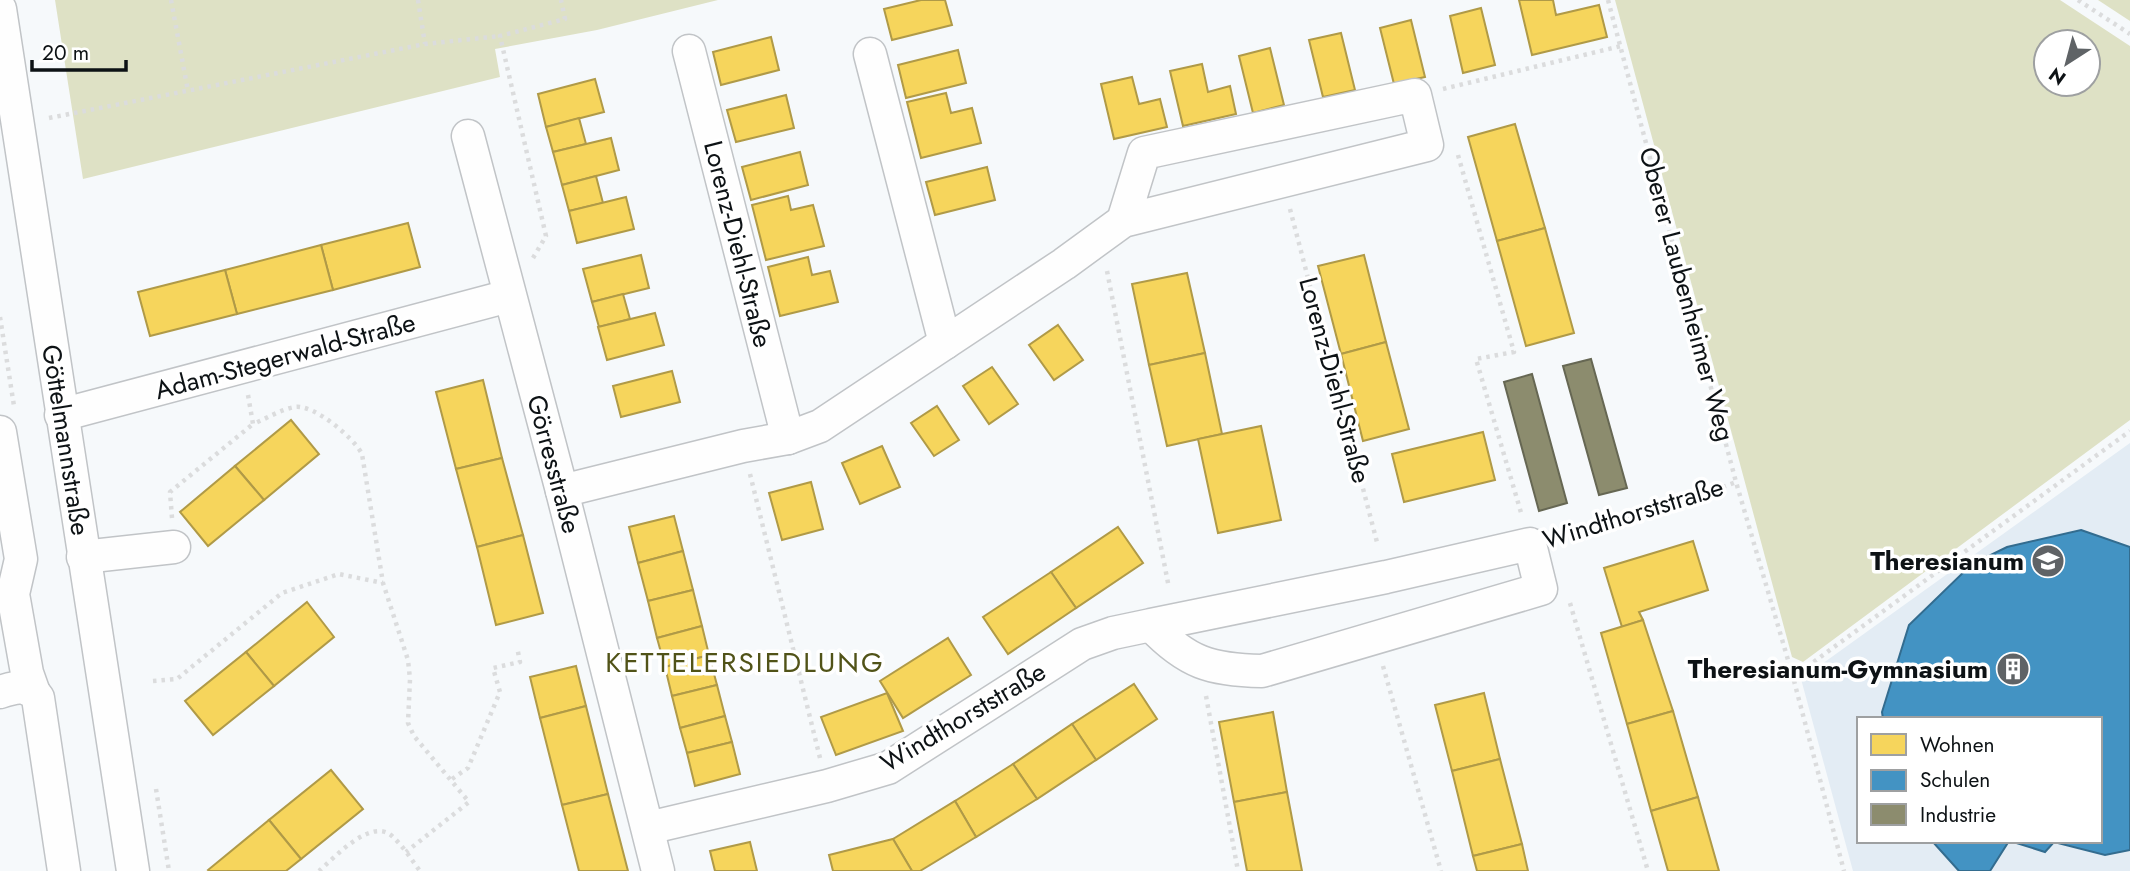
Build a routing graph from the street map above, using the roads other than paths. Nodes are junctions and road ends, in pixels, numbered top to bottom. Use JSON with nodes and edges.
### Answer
{"nodes":[{"id":1,"x":0,"y":9,"type":"edge"},
{"id":2,"x":689,"y":51,"type":"dead end"},
{"id":3,"x":870,"y":54,"type":"dead end"},
{"id":4,"x":468,"y":136,"type":"dead end"},
{"id":5,"x":1112,"y":229,"type":"junction"},
{"id":6,"x":509,"y":296,"type":"junction"},
{"id":7,"x":945,"y":343,"type":"junction"},
{"id":8,"x":61,"y":415,"type":"junction"},
{"id":9,"x":0,"y":432,"type":"edge"},
{"id":10,"x":788,"y":438,"type":"junction"},
{"id":11,"x":562,"y":491,"type":"junction"},
{"id":12,"x":174,"y":547,"type":"road end"},
{"id":13,"x":83,"y":556,"type":"junction"},
{"id":14,"x":1163,"y":622,"type":"junction"},
{"id":15,"x":33,"y":690,"type":"junction"},
{"id":16,"x":0,"y":692,"type":"edge"},
{"id":17,"x":648,"y":828,"type":"junction"},
{"id":18,"x":64,"y":871,"type":"edge"},
{"id":19,"x":133,"y":871,"type":"edge"},
{"id":20,"x":658,"y":871,"type":"edge"}],
"edges":[{"from":1,"to":8,"type":"street","name":"Göttelmannstraße"},
{"from":2,"to":10,"type":"street","name":"Lorenz-Diehl-Straße"},
{"from":3,"to":7,"type":"street"},
{"from":4,"to":6,"type":"street","name":"Görresstraße"},
{"from":5,"to":5,"type":"street"},
{"from":5,"to":7,"type":"street"},
{"from":6,"to":8,"type":"street","name":"Adam-Stegerwald-Straße"},
{"from":6,"to":11,"type":"street","name":"Görresstraße"},
{"from":7,"to":10,"type":"street"},
{"from":8,"to":13,"type":"street","name":"Göttelmannstraße"},
{"from":9,"to":15,"type":"street"},
{"from":10,"to":11,"type":"street"},
{"from":11,"to":17,"type":"street","name":"Görresstraße"},
{"from":12,"to":13,"type":"street"},
{"from":13,"to":19,"type":"street","name":"Göttelmannstraße"},
{"from":14,"to":14,"type":"street","name":"Windthorststraße"},
{"from":14,"to":17,"type":"street","name":"Windthorststraße"},
{"from":15,"to":16,"type":"street"},
{"from":15,"to":18,"type":"street"},
{"from":17,"to":20,"type":"street","name":"Görresstraße"}]}
